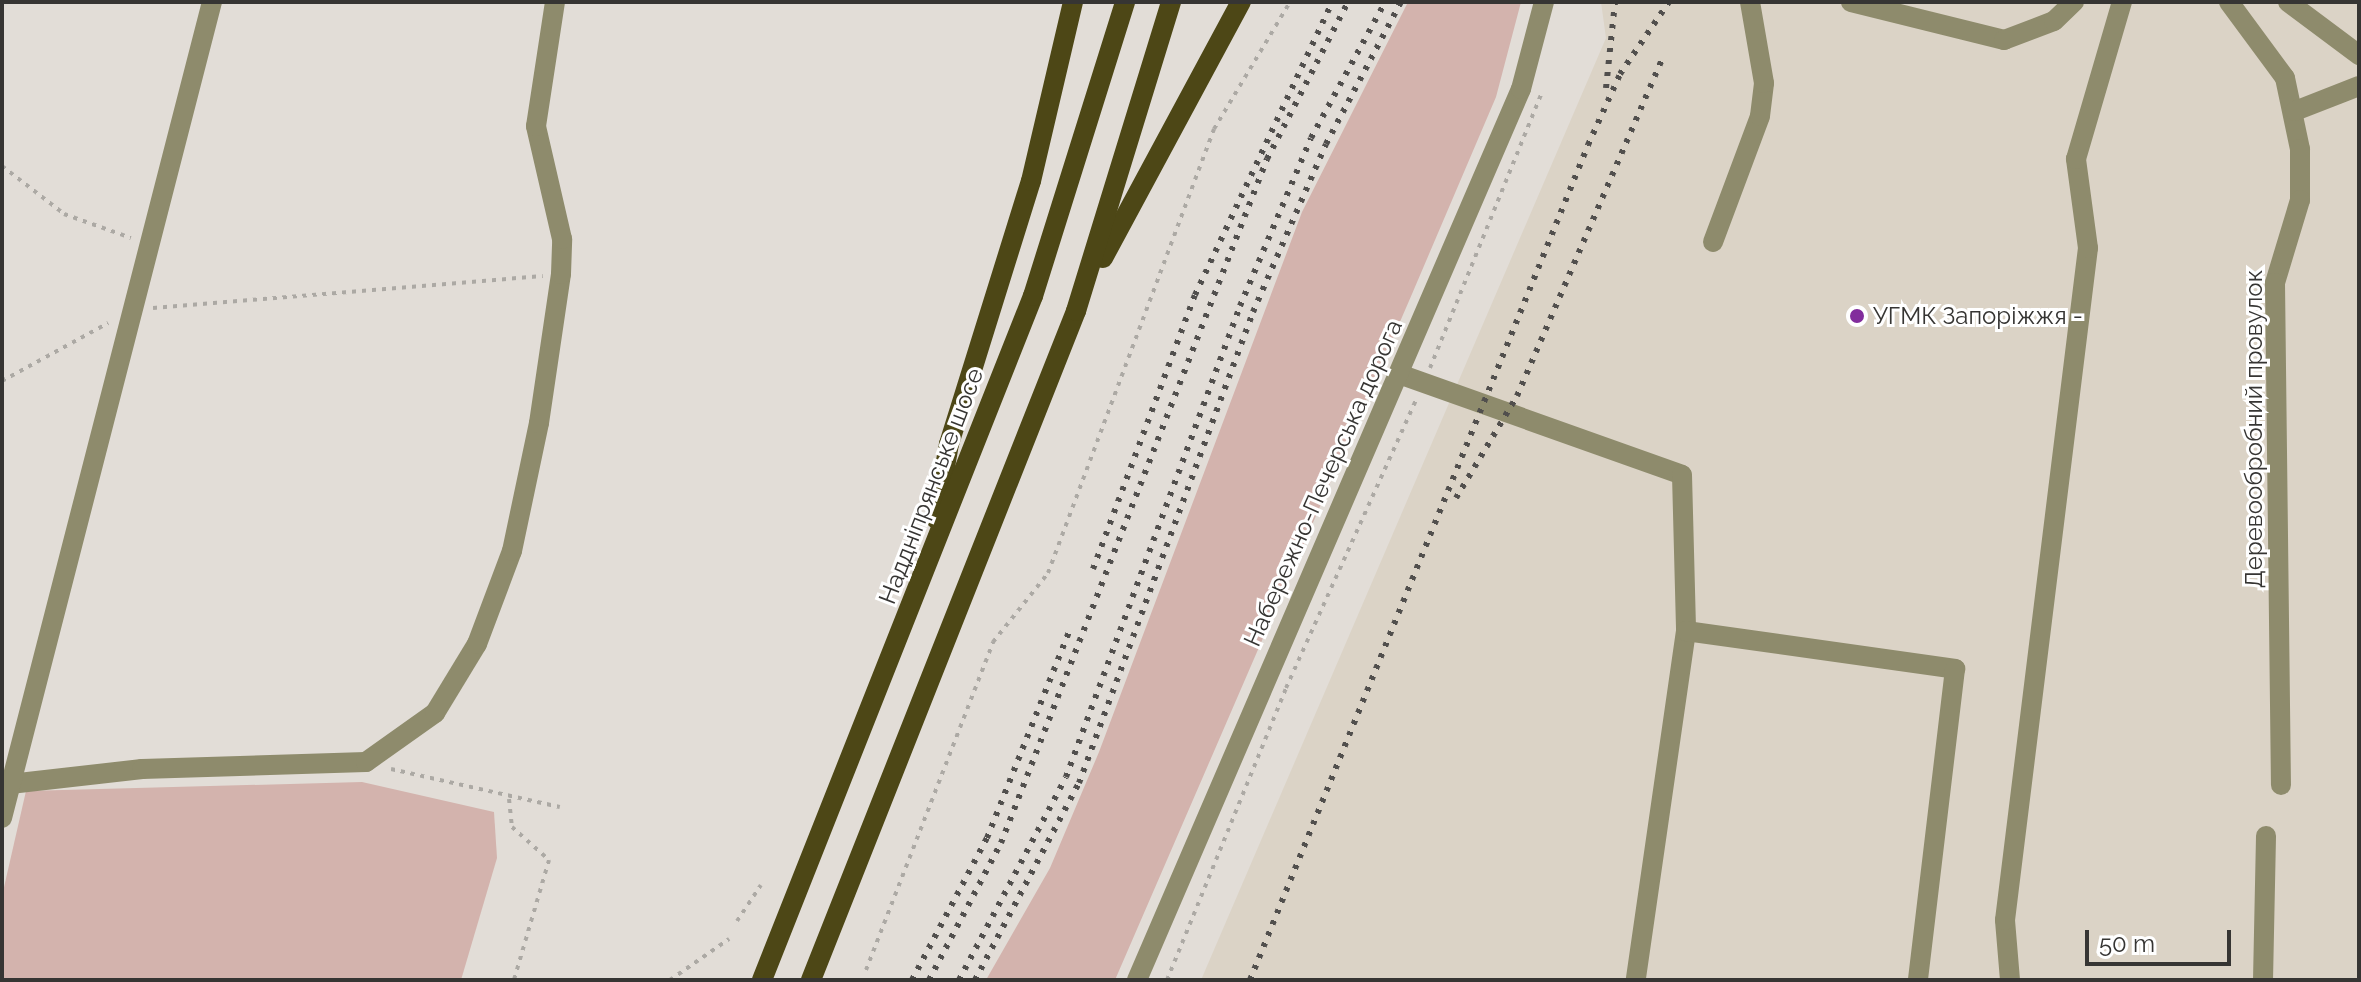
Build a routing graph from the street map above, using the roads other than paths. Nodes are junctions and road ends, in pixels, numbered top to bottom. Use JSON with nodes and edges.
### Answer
{"nodes":[{"id":1,"x":212,"y":2,"type":"edge"},
{"id":2,"x":555,"y":2,"type":"edge"},
{"id":3,"x":1073,"y":2,"type":"edge"},
{"id":4,"x":1125,"y":2,"type":"edge"},
{"id":5,"x":1171,"y":2,"type":"edge"},
{"id":6,"x":1241,"y":2,"type":"edge"},
{"id":7,"x":1544,"y":2,"type":"edge"},
{"id":8,"x":1750,"y":2,"type":"edge"},
{"id":9,"x":1851,"y":2,"type":"edge"},
{"id":10,"x":2074,"y":2,"type":"edge"},
{"id":11,"x":2122,"y":2,"type":"edge"},
{"id":12,"x":2229,"y":2,"type":"edge"},
{"id":13,"x":2288,"y":2,"type":"edge"},
{"id":14,"x":2359,"y":55,"type":"edge"},
{"id":15,"x":2359,"y":86,"type":"edge"},
{"id":16,"x":2295,"y":111,"type":"junction"},
{"id":17,"x":1713,"y":242,"type":"dead end"},
{"id":18,"x":1076,"y":311,"type":"junction"},
{"id":19,"x":1399,"y":374,"type":"junction"},
{"id":20,"x":929,"y":564,"type":"junction"},
{"id":21,"x":1686,"y":631,"type":"junction"},
{"id":22,"x":10,"y":784,"type":"junction"},
{"id":23,"x":2281,"y":785,"type":"dead end"},
{"id":24,"x":2,"y":818,"type":"edge"},
{"id":25,"x":2266,"y":836,"type":"dead end"},
{"id":26,"x":762,"y":980,"type":"edge"},
{"id":27,"x":811,"y":980,"type":"edge"},
{"id":28,"x":1137,"y":980,"type":"edge"},
{"id":29,"x":1636,"y":980,"type":"edge"},
{"id":30,"x":1918,"y":980,"type":"edge"},
{"id":31,"x":2010,"y":980,"type":"edge"},
{"id":32,"x":2263,"y":980,"type":"edge"}],
"edges":[{"from":1,"to":22,"type":"street"},
{"from":2,"to":22,"type":"street"},
{"from":3,"to":20,"type":"main road"},
{"from":4,"to":20,"type":"main road","name":"Наддніпрянське шосе"},
{"from":5,"to":18,"type":"main road"},
{"from":6,"to":18,"type":"main road"},
{"from":7,"to":19,"type":"street","name":"Набережно-Печерська дорога"},
{"from":8,"to":17,"type":"street"},
{"from":9,"to":10,"type":"street"},
{"from":11,"to":31,"type":"street"},
{"from":12,"to":16,"type":"street","name":"Деревообробний провулок"},
{"from":13,"to":14,"type":"street"},
{"from":15,"to":16,"type":"street"},
{"from":16,"to":23,"type":"street","name":"Деревообробний провулок"},
{"from":18,"to":27,"type":"main road"},
{"from":19,"to":21,"type":"street"},
{"from":19,"to":28,"type":"street","name":"Набережно-Печерська дорога"},
{"from":20,"to":26,"type":"main road","name":"Наддніпрянське шосе"},
{"from":21,"to":29,"type":"street"},
{"from":21,"to":30,"type":"street"},
{"from":22,"to":24,"type":"street"},
{"from":25,"to":32,"type":"street"}]}
